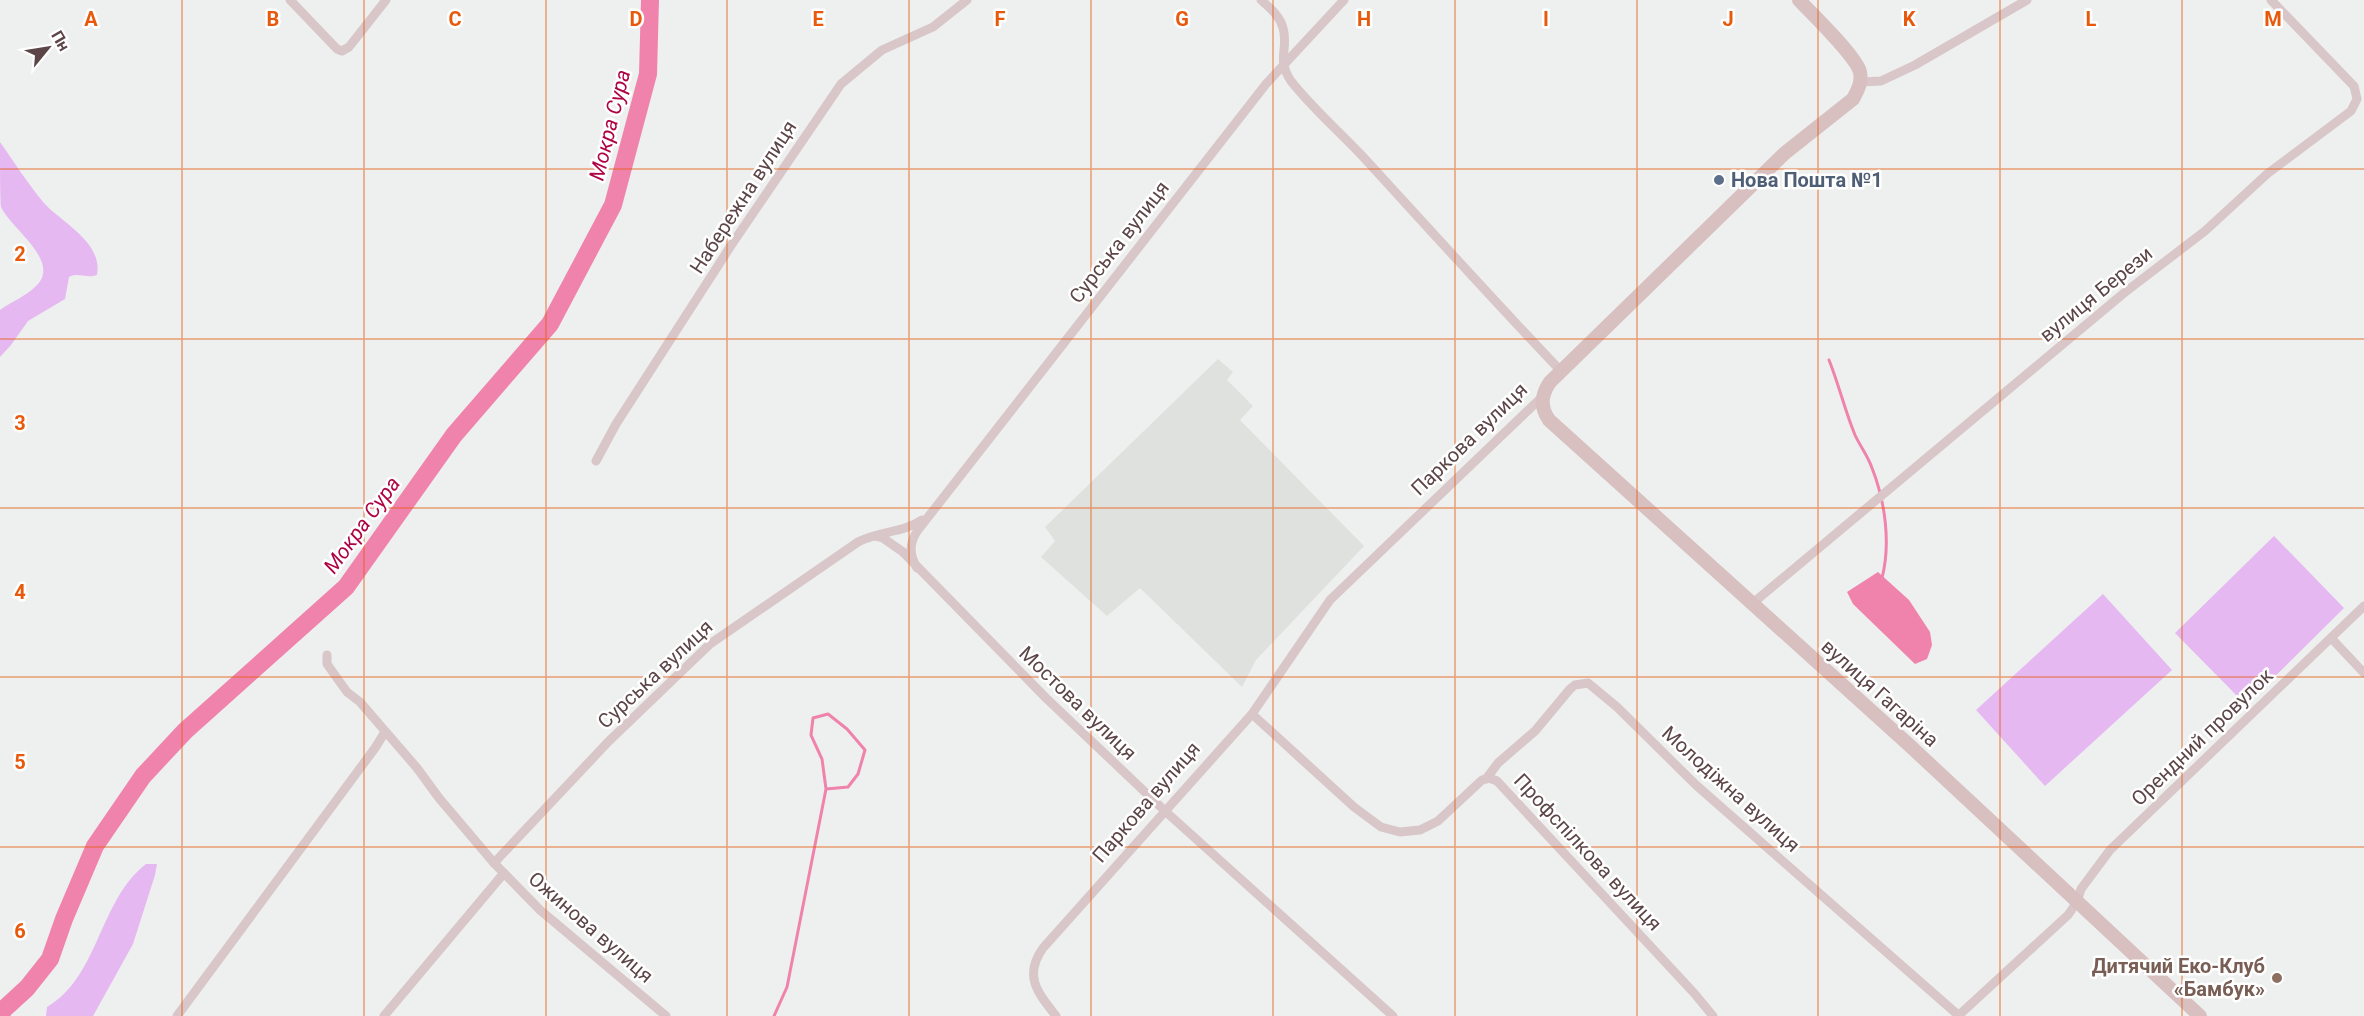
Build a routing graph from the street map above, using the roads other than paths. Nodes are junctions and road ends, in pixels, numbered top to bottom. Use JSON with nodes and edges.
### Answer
{"nodes":[{"id":1,"x":290,"y":0,"type":"edge"},
{"id":2,"x":386,"y":0,"type":"edge"},
{"id":3,"x":967,"y":0,"type":"edge"},
{"id":4,"x":1261,"y":0,"type":"edge"},
{"id":5,"x":1344,"y":0,"type":"edge"},
{"id":6,"x":1799,"y":0,"type":"edge"},
{"id":7,"x":2027,"y":0,"type":"edge"},
{"id":8,"x":2271,"y":0,"type":"edge"},
{"id":9,"x":1284,"y":65,"type":"junction"},
{"id":10,"x":1860,"y":82,"type":"junction"},
{"id":11,"x":2354,"y":86,"type":"junction"},
{"id":12,"x":2364,"y":92,"type":"edge"},
{"id":13,"x":1561,"y":371,"type":"junction"},
{"id":14,"x":1542,"y":396,"type":"junction"},
{"id":15,"x":596,"y":461,"type":"dead end"},
{"id":16,"x":931,"y":514,"type":"junction"},
{"id":17,"x":875,"y":536,"type":"junction"},
{"id":18,"x":917,"y":568,"type":"junction"},
{"id":19,"x":1753,"y":603,"type":"junction"},
{"id":20,"x":2364,"y":606,"type":"edge"},
{"id":21,"x":2332,"y":639,"type":"junction"},
{"id":22,"x":327,"y":654,"type":"dead end"},
{"id":23,"x":2364,"y":673,"type":"edge"},
{"id":24,"x":1252,"y":714,"type":"junction"},
{"id":25,"x":385,"y":732,"type":"junction"},
{"id":26,"x":1486,"y":779,"type":"junction"},
{"id":27,"x":1165,"y":811,"type":"junction"},
{"id":28,"x":494,"y":863,"type":"junction"},
{"id":29,"x":504,"y":873,"type":"junction"},
{"id":30,"x":2077,"y":902,"type":"junction"},
{"id":31,"x":177,"y":1016,"type":"edge"},
{"id":32,"x":384,"y":1016,"type":"edge"},
{"id":33,"x":666,"y":1016,"type":"edge"},
{"id":34,"x":1056,"y":1016,"type":"edge"},
{"id":35,"x":1393,"y":1016,"type":"edge"},
{"id":36,"x":1713,"y":1016,"type":"edge"},
{"id":37,"x":1958,"y":1016,"type":"edge"},
{"id":38,"x":2200,"y":1016,"type":"edge"}],
"edges":[{"from":1,"to":2,"type":"street"},
{"from":3,"to":15,"type":"street","name":"Набережна вулиця"},
{"from":4,"to":9,"type":"street"},
{"from":5,"to":9,"type":"street","name":"Сурська вулиця"},
{"from":6,"to":10,"type":"street"},
{"from":7,"to":10,"type":"street"},
{"from":8,"to":11,"type":"street"},
{"from":9,"to":13,"type":"street"},
{"from":9,"to":16,"type":"street","name":"Сурська вулиця"},
{"from":10,"to":13,"type":"street","name":"Паркова вулиця"},
{"from":11,"to":12,"type":"street"},
{"from":11,"to":19,"type":"street","name":"вулиця Берези"},
{"from":13,"to":14,"type":"street","name":"Паркова вулиця"},
{"from":14,"to":19,"type":"street","name":"вулиця Гагаріна"},
{"from":14,"to":24,"type":"street","name":"Паркова вулиця"},
{"from":16,"to":17,"type":"street","name":"Сурська вулиця"},
{"from":16,"to":18,"type":"street","name":"Сурська вулиця"},
{"from":17,"to":18,"type":"street","name":"Мостова вулиця"},
{"from":17,"to":28,"type":"street","name":"Сурська вулиця"},
{"from":18,"to":27,"type":"street","name":"Мостова вулиця"},
{"from":19,"to":30,"type":"street","name":"вулиця Гагаріна"},
{"from":20,"to":21,"type":"street","name":"Орендний провулок"},
{"from":21,"to":23,"type":"street"},
{"from":21,"to":30,"type":"street","name":"Орендний провулок"},
{"from":22,"to":25,"type":"street","name":"Ожинова вулиця"},
{"from":24,"to":26,"type":"street","name":"Профспілкова вулиця"},
{"from":24,"to":27,"type":"street","name":"Паркова вулиця"},
{"from":25,"to":28,"type":"street","name":"Ожинова вулиця"},
{"from":25,"to":31,"type":"street"},
{"from":26,"to":36,"type":"street","name":"Профспілкова вулиця"},
{"from":26,"to":37,"type":"street","name":"Молодіжна вулиця"},
{"from":27,"to":34,"type":"street","name":"Паркова вулиця"},
{"from":27,"to":35,"type":"street","name":"Мостова вулиця"},
{"from":28,"to":29,"type":"street","name":"Ожинова вулиця"},
{"from":29,"to":32,"type":"street"},
{"from":29,"to":33,"type":"street","name":"Ожинова вулиця"},
{"from":30,"to":37,"type":"street","name":"Молодіжна вулиця"},
{"from":30,"to":38,"type":"street","name":"вулиця Гагаріна"}]}
